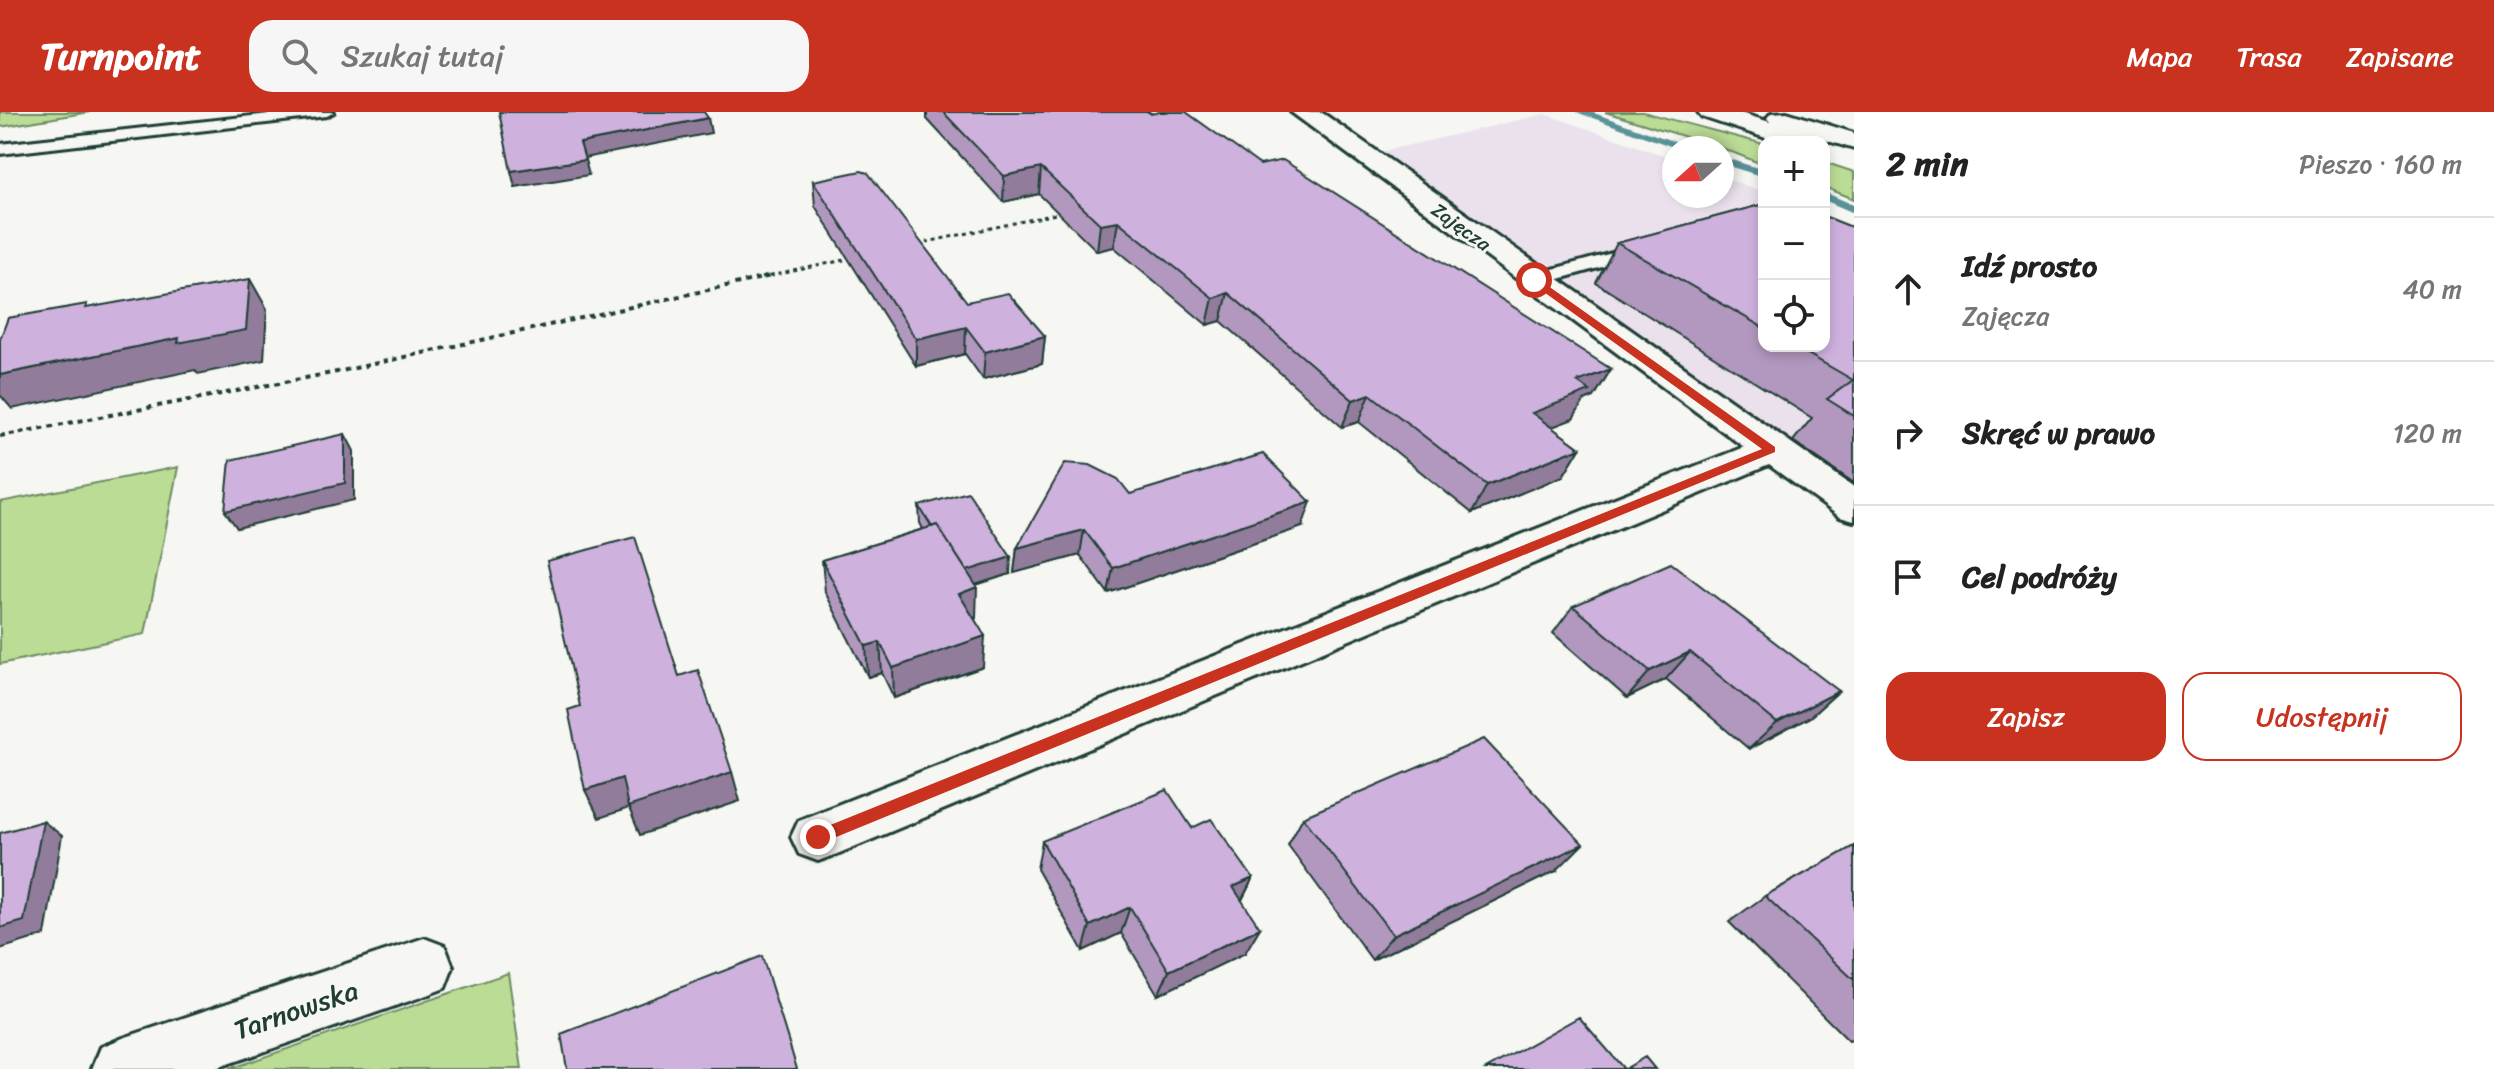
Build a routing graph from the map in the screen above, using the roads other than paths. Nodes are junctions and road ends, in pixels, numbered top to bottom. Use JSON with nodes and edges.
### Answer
{"nodes":[{"id":1,"x":327,"y":112,"type":"edge"},
{"id":2,"x":1304,"y":112,"type":"edge"},
{"id":3,"x":1711,"y":112,"type":"edge"},
{"id":4,"x":1760,"y":112,"type":"edge"},
{"id":5,"x":1786,"y":136,"type":"edge"},
{"id":6,"x":1854,"y":141,"type":"edge"},
{"id":7,"x":0,"y":149,"type":"edge"},
{"id":8,"x":1830,"y":150,"type":"edge"},
{"id":9,"x":1854,"y":158,"type":"edge"},
{"id":10,"x":1658,"y":245,"type":"edge"},
{"id":11,"x":1534,"y":280,"type":"junction"},
{"id":12,"x":1771,"y":450,"type":"junction"},
{"id":13,"x":1854,"y":507,"type":"edge"},
{"id":14,"x":818,"y":837,"type":"dead end"},
{"id":15,"x":424,"y":967,"type":"dead end"},
{"id":16,"x":123,"y":1069,"type":"edge"}],
"edges":[{"from":1,"to":7,"type":"lane"},
{"from":2,"to":11,"type":"street","name":"Zajęcza"},
{"from":3,"to":5,"type":"street"},
{"from":4,"to":6,"type":"street"},
{"from":8,"to":9,"type":"street"},
{"from":10,"to":11,"type":"lane"},
{"from":11,"to":12,"type":"street","name":"Zajęcza"},
{"from":12,"to":13,"type":"street","name":"Zajęcza"},
{"from":12,"to":14,"type":"street"},
{"from":15,"to":16,"type":"street","name":"Tarnowska"}]}
